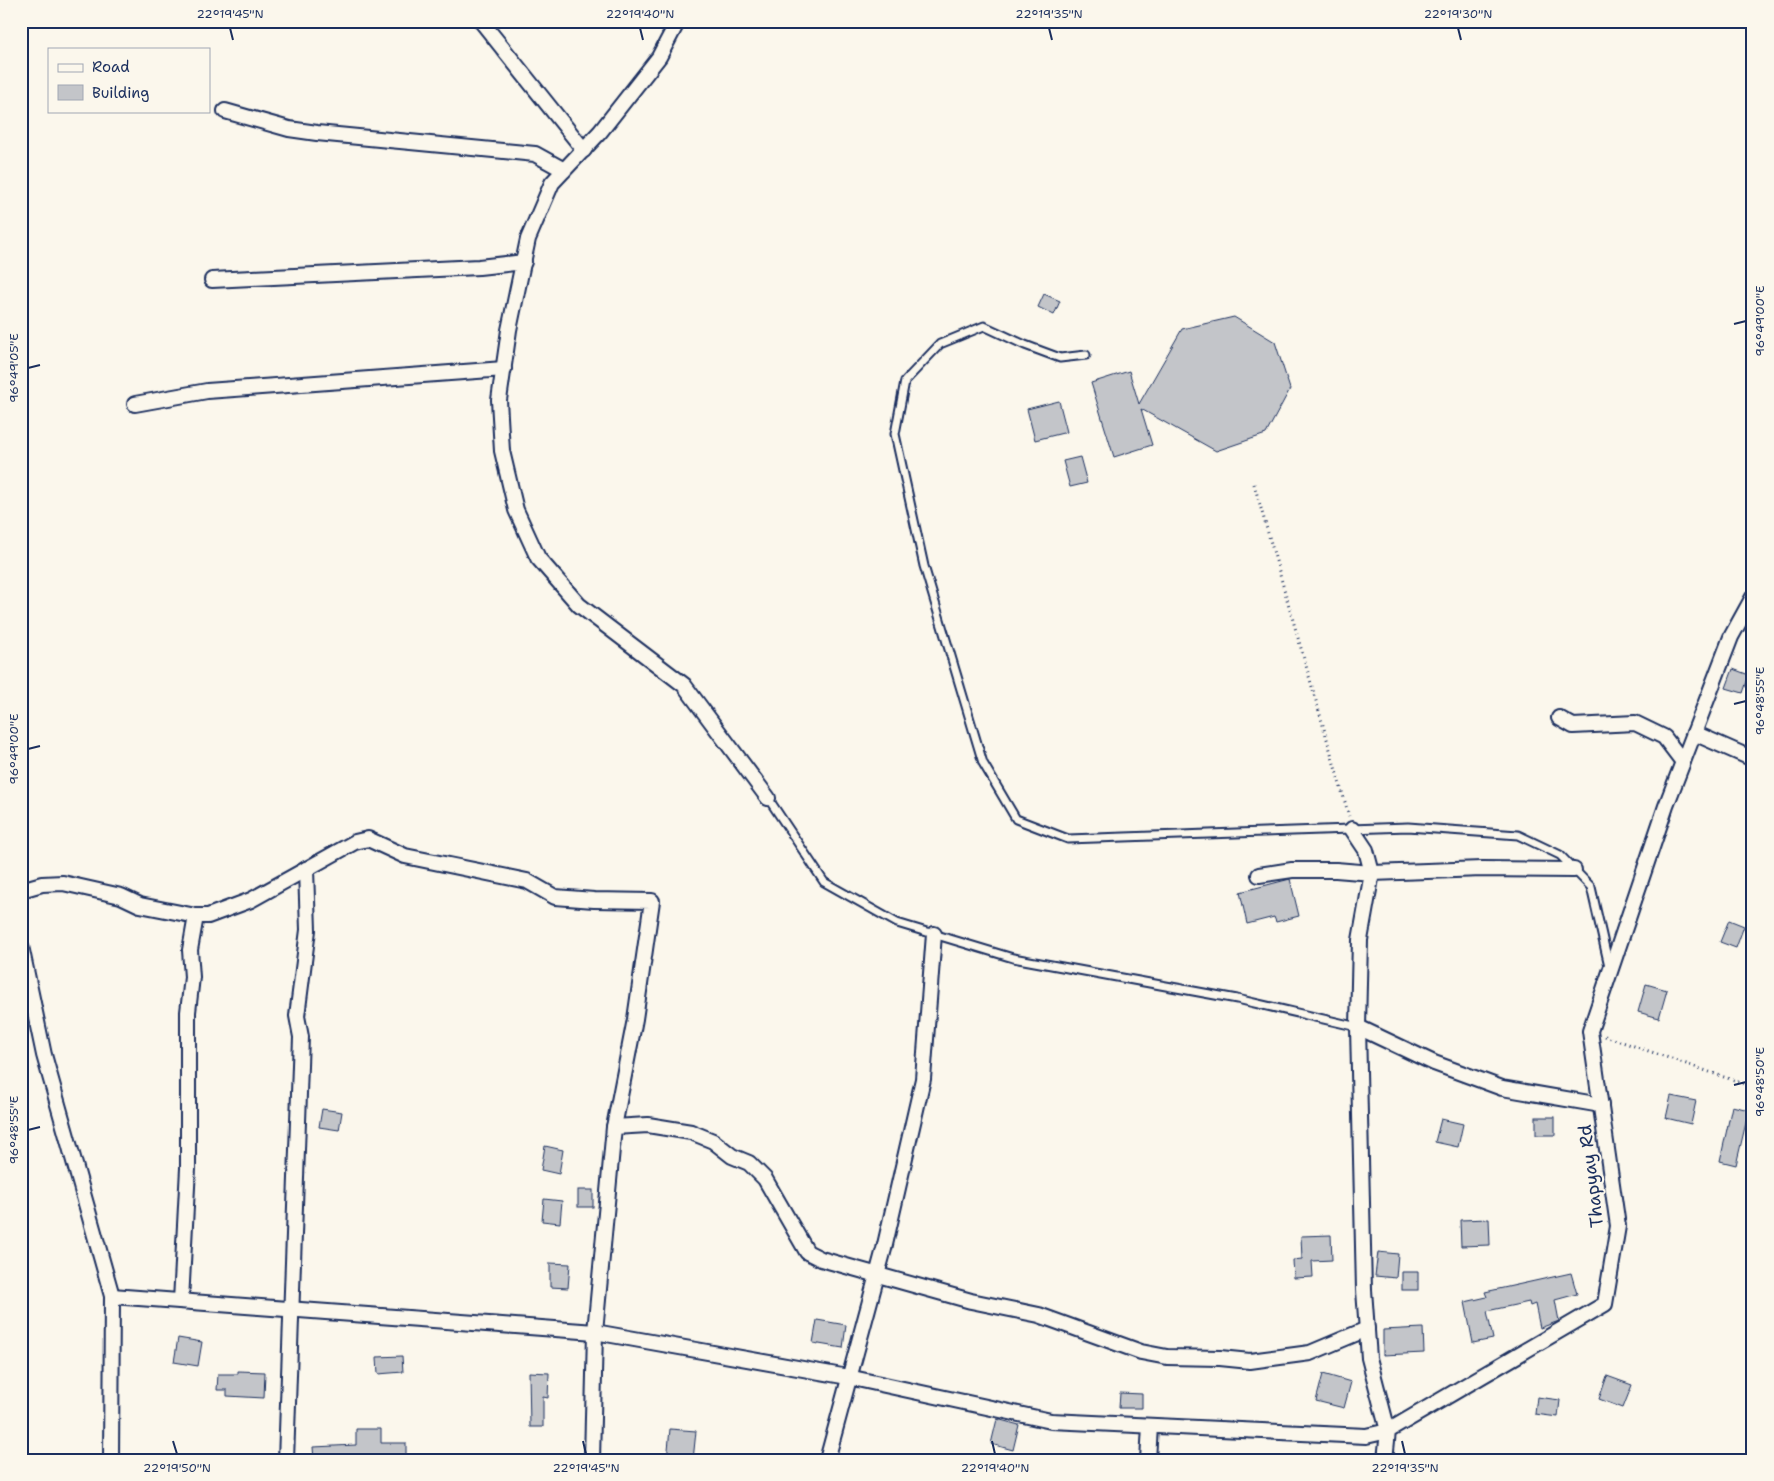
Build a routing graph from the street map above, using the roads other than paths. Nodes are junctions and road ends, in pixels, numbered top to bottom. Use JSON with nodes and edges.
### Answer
{"nodes":[{"id":1,"x":481,"y":21,"type":"edge"},
{"id":2,"x":678,"y":21,"type":"edge"},
{"id":3,"x":225,"y":110,"type":"dead end"},
{"id":4,"x":584,"y":150,"type":"junction"},
{"id":5,"x":564,"y":170,"type":"junction"},
{"id":6,"x":524,"y":262,"type":"junction"},
{"id":7,"x":212,"y":280,"type":"dead end"},
{"id":8,"x":1086,"y":355,"type":"dead end"},
{"id":9,"x":504,"y":369,"type":"junction"},
{"id":10,"x":135,"y":404,"type":"dead end"},
{"id":11,"x":1753,"y":597,"type":"edge"},
{"id":12,"x":1559,"y":718,"type":"dead end"},
{"id":13,"x":1694,"y":733,"type":"junction"},
{"id":14,"x":1753,"y":759,"type":"edge"},
{"id":15,"x":1683,"y":762,"type":"junction"},
{"id":16,"x":768,"y":798,"type":"joint"},
{"id":17,"x":1352,"y":829,"type":"junction"},
{"id":18,"x":306,"y":869,"type":"junction"},
{"id":19,"x":1574,"y":870,"type":"junction"},
{"id":20,"x":1372,"y":873,"type":"junction"},
{"id":21,"x":1259,"y":875,"type":"dead end"},
{"id":22,"x":21,"y":890,"type":"edge"},
{"id":23,"x":196,"y":916,"type":"junction"},
{"id":24,"x":934,"y":934,"type":"junction"},
{"id":25,"x":21,"y":946,"type":"edge"},
{"id":26,"x":1610,"y":971,"type":"junction"},
{"id":27,"x":1358,"y":1027,"type":"junction"},
{"id":28,"x":1601,"y":1105,"type":"junction"},
{"id":29,"x":614,"y":1127,"type":"junction"},
{"id":30,"x":877,"y":1273,"type":"junction"},
{"id":31,"x":112,"y":1296,"type":"junction"},
{"id":32,"x":181,"y":1301,"type":"junction"},
{"id":33,"x":291,"y":1309,"type":"junction"},
{"id":34,"x":1367,"y":1329,"type":"junction"},
{"id":35,"x":595,"y":1332,"type":"junction"},
{"id":36,"x":848,"y":1377,"type":"junction"},
{"id":37,"x":1150,"y":1426,"type":"junction"},
{"id":38,"x":1388,"y":1431,"type":"junction"},
{"id":39,"x":110,"y":1460,"type":"edge"},
{"id":40,"x":286,"y":1460,"type":"edge"},
{"id":41,"x":592,"y":1460,"type":"edge"},
{"id":42,"x":827,"y":1460,"type":"edge"},
{"id":43,"x":1148,"y":1460,"type":"edge"},
{"id":44,"x":1385,"y":1460,"type":"edge"}],
"edges":[{"from":1,"to":4,"type":"street"},
{"from":2,"to":4,"type":"street"},
{"from":3,"to":5,"type":"street"},
{"from":4,"to":5,"type":"street"},
{"from":5,"to":6,"type":"street"},
{"from":6,"to":7,"type":"street"},
{"from":6,"to":9,"type":"street"},
{"from":8,"to":17,"type":"lane"},
{"from":9,"to":10,"type":"street"},
{"from":9,"to":16,"type":"street"},
{"from":11,"to":13,"type":"street","name":"Thapyay Rd"},
{"from":12,"to":15,"type":"street"},
{"from":13,"to":14,"type":"street"},
{"from":13,"to":15,"type":"street","name":"Thapyay Rd"},
{"from":15,"to":26,"type":"street","name":"Thapyay Rd"},
{"from":16,"to":24,"type":"lane"},
{"from":17,"to":19,"type":"lane"},
{"from":17,"to":20,"type":"street"},
{"from":18,"to":23,"type":"street"},
{"from":18,"to":29,"type":"street"},
{"from":18,"to":33,"type":"street"},
{"from":19,"to":20,"type":"street"},
{"from":19,"to":26,"type":"lane"},
{"from":20,"to":21,"type":"street"},
{"from":20,"to":27,"type":"street"},
{"from":22,"to":23,"type":"street"},
{"from":23,"to":32,"type":"street"},
{"from":24,"to":27,"type":"lane"},
{"from":24,"to":30,"type":"street"},
{"from":25,"to":31,"type":"street"},
{"from":26,"to":28,"type":"street","name":"Thapyay Rd"},
{"from":27,"to":28,"type":"street"},
{"from":27,"to":34,"type":"street"},
{"from":28,"to":38,"type":"street","name":"Thapyay Rd"},
{"from":29,"to":30,"type":"street"},
{"from":29,"to":35,"type":"street"},
{"from":30,"to":34,"type":"street"},
{"from":30,"to":36,"type":"street"},
{"from":31,"to":32,"type":"street"},
{"from":31,"to":39,"type":"street"},
{"from":32,"to":33,"type":"street"},
{"from":33,"to":35,"type":"street"},
{"from":33,"to":40,"type":"street"},
{"from":34,"to":38,"type":"street"},
{"from":35,"to":36,"type":"street"},
{"from":35,"to":41,"type":"street"},
{"from":36,"to":37,"type":"street"},
{"from":36,"to":42,"type":"street"},
{"from":37,"to":38,"type":"street"},
{"from":37,"to":43,"type":"street"},
{"from":38,"to":44,"type":"street"}]}
